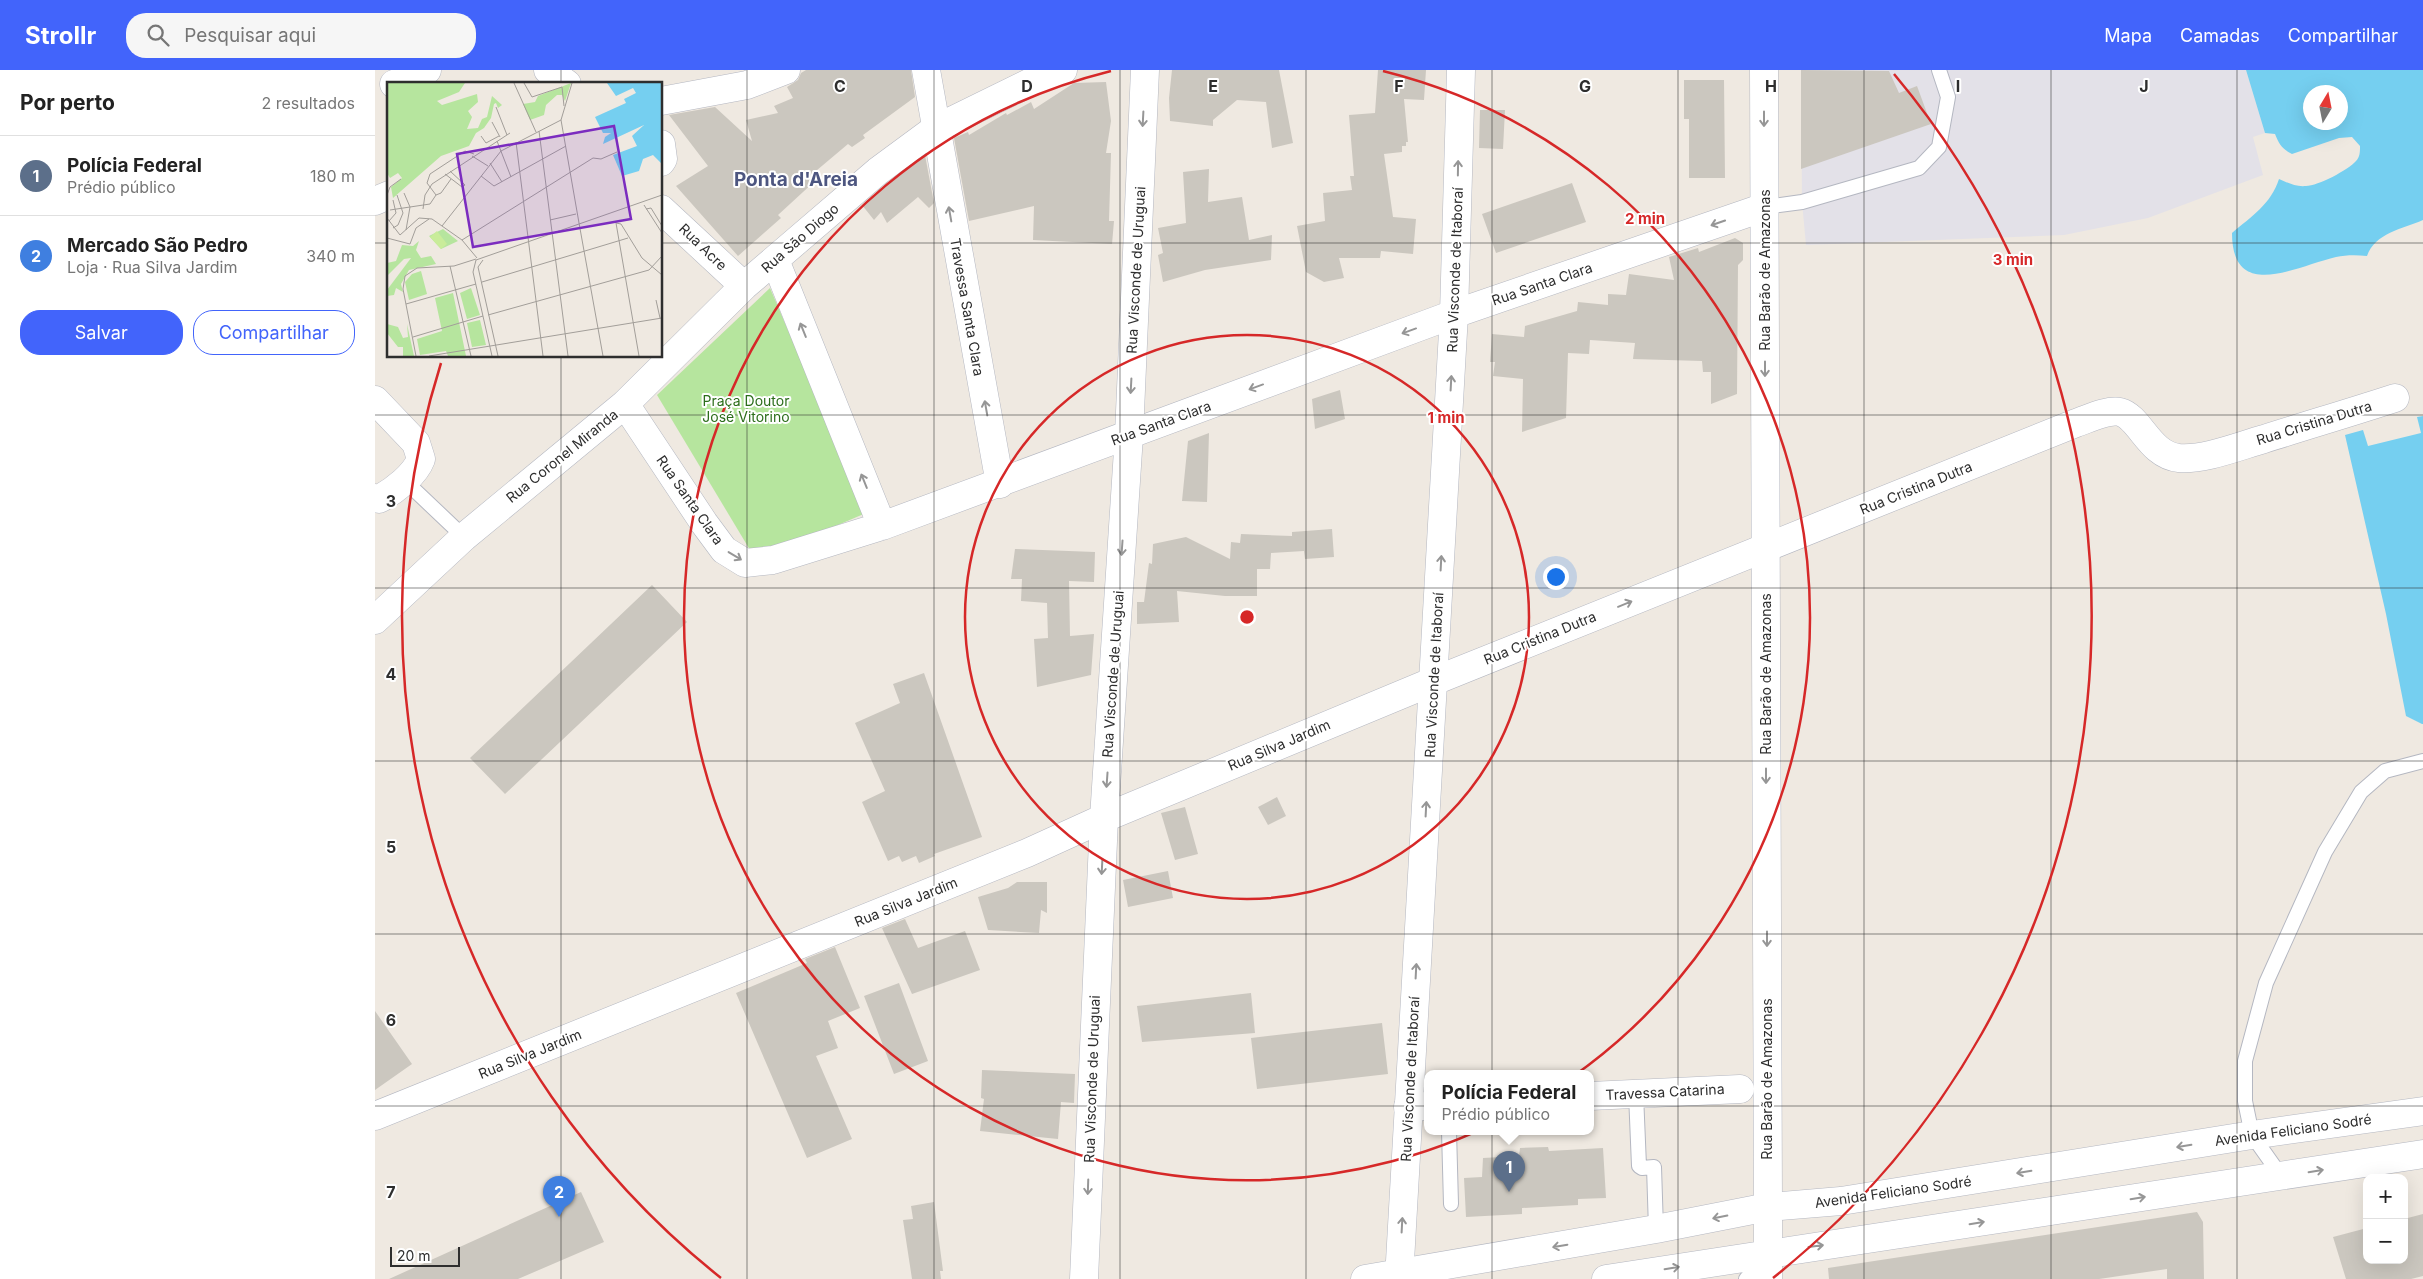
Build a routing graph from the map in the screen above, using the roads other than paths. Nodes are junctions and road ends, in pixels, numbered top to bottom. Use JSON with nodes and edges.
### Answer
{"nodes":[{"id":1,"x":427,"y":70,"type":"edge"},
{"id":2,"x":548,"y":70,"type":"edge"},
{"id":3,"x":786,"y":70,"type":"edge"},
{"id":4,"x":925,"y":70,"type":"edge"},
{"id":5,"x":1063,"y":70,"type":"edge"},
{"id":6,"x":1145,"y":70,"type":"edge"},
{"id":7,"x":1461,"y":70,"type":"edge"},
{"id":8,"x":1764,"y":70,"type":"edge"},
{"id":9,"x":1939,"y":70,"type":"edge"},
{"id":10,"x":399,"y":82,"type":"edge"},
{"id":11,"x":564,"y":82,"type":"edge"},
{"id":12,"x":387,"y":87,"type":"edge"},
{"id":13,"x":375,"y":92,"type":"edge"},
{"id":14,"x":663,"y":101,"type":"edge"},
{"id":15,"x":935,"y":129,"type":"junction"},
{"id":16,"x":387,"y":196,"type":"edge"},
{"id":17,"x":375,"y":201,"type":"edge"},
{"id":18,"x":1765,"y":207,"type":"junction"},
{"id":19,"x":663,"y":211,"type":"edge"},
{"id":20,"x":775,"y":260,"type":"junction"},
{"id":21,"x":744,"y":286,"type":"junction"},
{"id":22,"x":1455,"y":314,"type":"junction"},
{"id":23,"x":2395,"y":398,"type":"dead end"},
{"id":24,"x":375,"y":400,"type":"edge"},
{"id":25,"x":625,"y":404,"type":"junction"},
{"id":26,"x":1129,"y":435,"type":"junction"},
{"id":27,"x":404,"y":480,"type":"junction"},
{"id":28,"x":1000,"y":484,"type":"junction"},
{"id":29,"x":375,"y":498,"type":"edge"},
{"id":30,"x":882,"y":526,"type":"junction"},
{"id":31,"x":464,"y":537,"type":"junction"},
{"id":32,"x":1766,"y":548,"type":"junction"},
{"id":33,"x":375,"y":620,"type":"edge"},
{"id":34,"x":1434,"y":681,"type":"junction"},
{"id":35,"x":2423,"y":761,"type":"edge"},
{"id":36,"x":1104,"y":818,"type":"junction"},
{"id":37,"x":1740,"y":1088,"type":"dead end"},
{"id":38,"x":1636,"y":1094,"type":"junction"},
{"id":39,"x":1594,"y":1096,"type":"edge"},
{"id":40,"x":1418,"y":1106,"type":"edge"},
{"id":41,"x":2423,"y":1110,"type":"edge"},
{"id":42,"x":375,"y":1116,"type":"edge"},
{"id":43,"x":1449,"y":1135,"type":"edge"},
{"id":44,"x":2252,"y":1135,"type":"junction"},
{"id":45,"x":2423,"y":1154,"type":"edge"},
{"id":46,"x":2281,"y":1176,"type":"junction"},
{"id":47,"x":1451,"y":1204,"type":"dead end"},
{"id":48,"x":1768,"y":1208,"type":"junction"},
{"id":49,"x":1657,"y":1229,"type":"junction"},
{"id":50,"x":1768,"y":1266,"type":"edge"},
{"id":51,"x":1399,"y":1276,"type":"edge"},
{"id":52,"x":1084,"y":1279,"type":"edge"},
{"id":53,"x":1365,"y":1279,"type":"edge"},
{"id":54,"x":1606,"y":1279,"type":"edge"},
{"id":55,"x":1746,"y":1279,"type":"edge"}],
"edges":[{"from":1,"to":10,"type":"street"},
{"from":2,"to":11,"type":"street"},
{"from":3,"to":14,"type":"street"},
{"from":4,"to":15,"type":"street","name":"Travessa Santa Clara"},
{"from":5,"to":15,"type":"street","name":"Rua São Diogo"},
{"from":6,"to":26,"type":"street","name":"Rua Visconde de Uruguai","one_way":true},
{"from":22,"to":7,"type":"street","name":"Rua Visconde de Itaboraí","one_way":true},
{"from":8,"to":18,"type":"street","name":"Rua Barão de Amazonas","one_way":true},
{"from":9,"to":18,"type":"lane"},
{"from":12,"to":13,"type":"street"},
{"from":15,"to":20,"type":"street","name":"Rua São Diogo"},
{"from":28,"to":15,"type":"street","name":"Travessa Santa Clara","one_way":true},
{"from":16,"to":17,"type":"street"},
{"from":18,"to":22,"type":"street","name":"Rua Santa Clara","one_way":true},
{"from":18,"to":32,"type":"street","name":"Rua Barão de Amazonas","one_way":true},
{"from":19,"to":21,"type":"street","name":"Rua Acre"},
{"from":20,"to":21,"type":"street","name":"Rua São Diogo"},
{"from":30,"to":20,"type":"street","one_way":true},
{"from":21,"to":25,"type":"street","name":"Rua Coronel Miranda"},
{"from":22,"to":26,"type":"street","name":"Rua Santa Clara","one_way":true},
{"from":34,"to":22,"type":"street","name":"Rua Visconde de Itaboraí","one_way":true},
{"from":23,"to":32,"type":"street","name":"Rua Cristina Dutra"},
{"from":24,"to":27,"type":"street"},
{"from":25,"to":30,"type":"street","name":"Rua Santa Clara","one_way":true},
{"from":25,"to":31,"type":"street","name":"Rua Coronel Miranda"},
{"from":26,"to":28,"type":"street","name":"Rua Santa Clara"},
{"from":26,"to":36,"type":"street","name":"Rua Visconde de Uruguai","one_way":true},
{"from":27,"to":29,"type":"street"},
{"from":27,"to":31,"type":"lane"},
{"from":28,"to":30,"type":"street","name":"Rua Santa Clara"},
{"from":31,"to":33,"type":"street","name":"Rua Coronel Miranda"},
{"from":34,"to":32,"type":"street","name":"Rua Cristina Dutra","one_way":true},
{"from":32,"to":48,"type":"street","name":"Rua Barão de Amazonas","one_way":true},
{"from":34,"to":36,"type":"street","name":"Rua Silva Jardim"},
{"from":40,"to":34,"type":"street","name":"Rua Visconde de Itaboraí","one_way":true},
{"from":35,"to":44,"type":"lane"},
{"from":36,"to":42,"type":"street","name":"Rua Silva Jardim"},
{"from":36,"to":52,"type":"street","name":"Rua Visconde de Uruguai","one_way":true},
{"from":37,"to":38,"type":"street","name":"Travessa Catarina"},
{"from":38,"to":39,"type":"street","name":"Travessa Catarina"},
{"from":38,"to":49,"type":"lane"},
{"from":51,"to":40,"type":"street","name":"Rua Visconde de Itaboraí","one_way":true},
{"from":41,"to":44,"type":"street","name":"Avenida Feliciano Sodré"},
{"from":43,"to":47,"type":"lane"},
{"from":44,"to":46,"type":"lane"},
{"from":44,"to":48,"type":"street","name":"Avenida Feliciano Sodré","one_way":true},
{"from":46,"to":45,"type":"street","one_way":true},
{"from":50,"to":46,"type":"street","one_way":true},
{"from":48,"to":49,"type":"street","name":"Avenida Feliciano Sodré","one_way":true},
{"from":48,"to":50,"type":"street","name":"Rua Barão de Amazonas"},
{"from":49,"to":51,"type":"street","name":"Avenida Feliciano Sodré","one_way":true},
{"from":54,"to":50,"type":"street","one_way":true},
{"from":50,"to":55,"type":"lane"},
{"from":51,"to":53,"type":"street","name":"Avenida Feliciano Sodré"}]}
